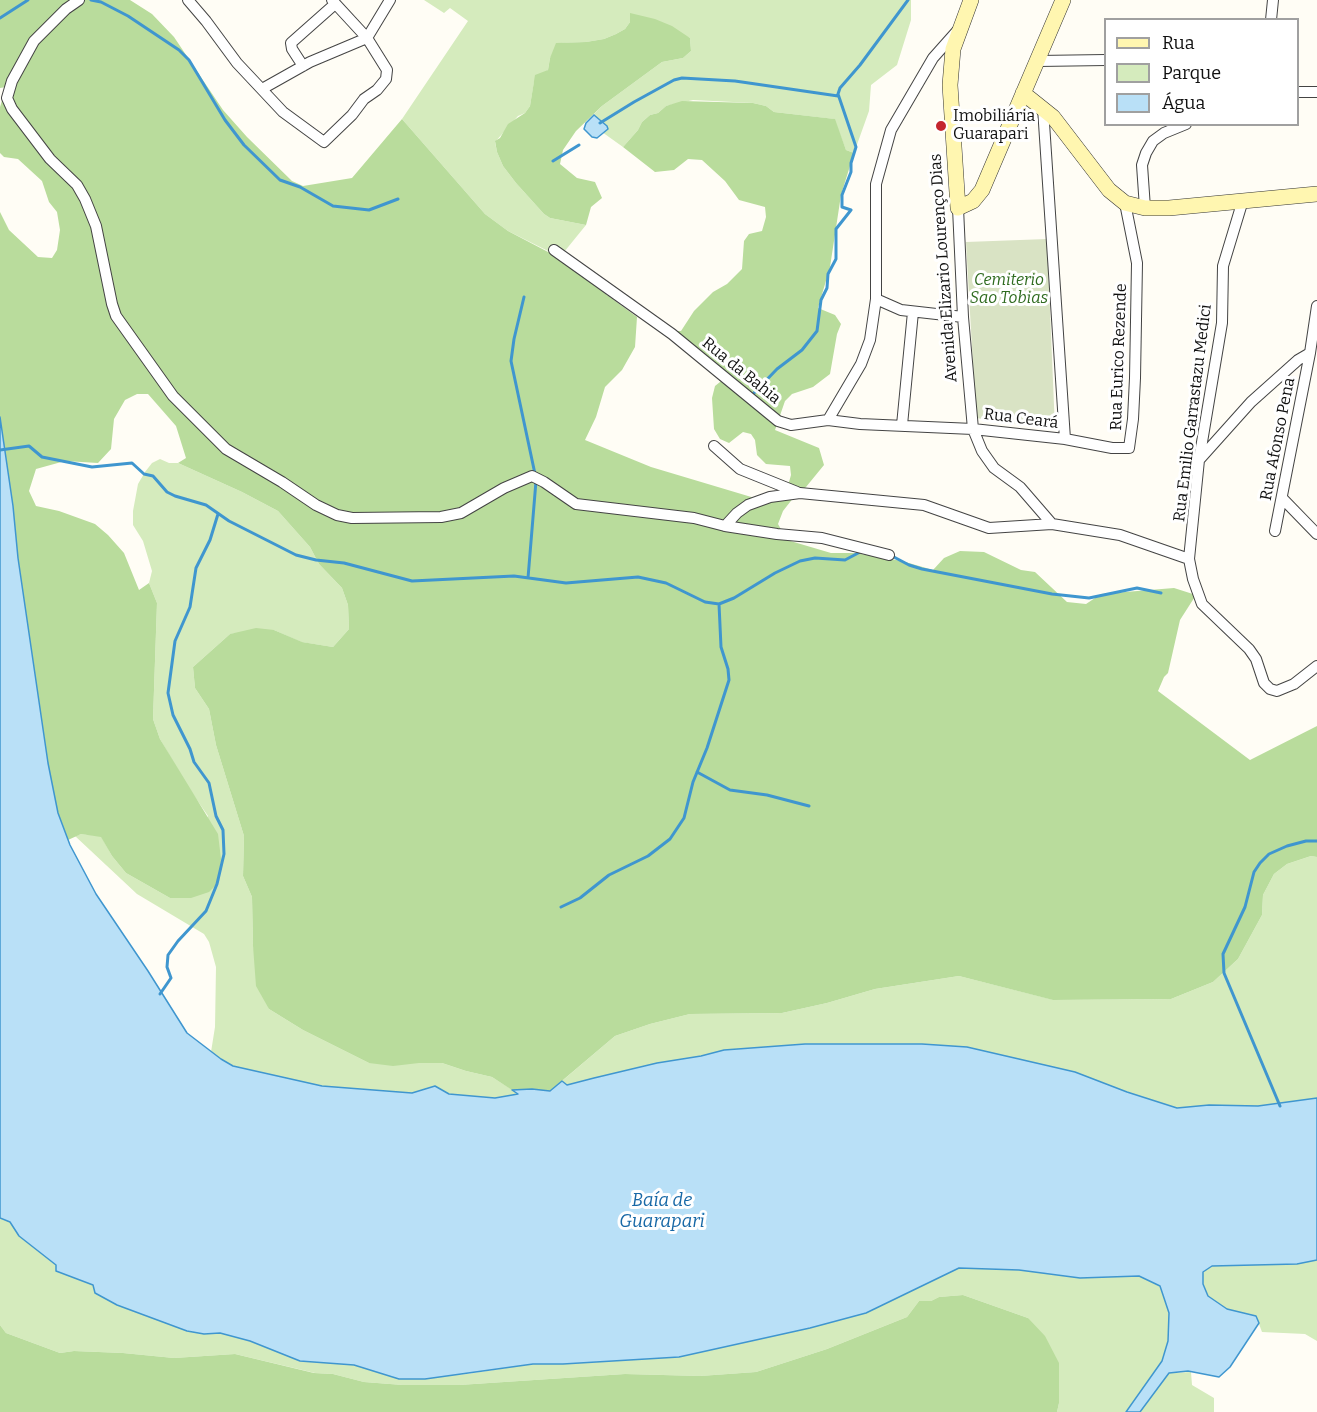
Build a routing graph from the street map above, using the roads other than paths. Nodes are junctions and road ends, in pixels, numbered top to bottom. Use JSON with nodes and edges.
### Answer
{"nodes":[{"id":1,"x":79,"y":0,"type":"edge"},
{"id":2,"x":390,"y":0,"type":"edge"},
{"id":3,"x":970,"y":0,"type":"edge"},
{"id":4,"x":1063,"y":0,"type":"edge"},
{"id":5,"x":1273,"y":0,"type":"edge"},
{"id":6,"x":191,"y":1,"type":"edge"},
{"id":7,"x":333,"y":2,"type":"edge"},
{"id":8,"x":1271,"y":18,"type":"edge"},
{"id":9,"x":961,"y":26,"type":"junction"},
{"id":10,"x":367,"y":38,"type":"junction"},
{"id":11,"x":1104,"y":60,"type":"edge"},
{"id":12,"x":1038,"y":61,"type":"junction"},
{"id":13,"x":303,"y":66,"type":"junction"},
{"id":14,"x":262,"y":89,"type":"junction"},
{"id":15,"x":1299,"y":92,"type":"edge"},
{"id":16,"x":1317,"y":92,"type":"edge"},
{"id":17,"x":1023,"y":93,"type":"junction"},
{"id":18,"x":1043,"y":108,"type":"junction"},
{"id":19,"x":1181,"y":126,"type":"edge"},
{"id":20,"x":1317,"y":194,"type":"edge"},
{"id":21,"x":1243,"y":200,"type":"junction"},
{"id":22,"x":1125,"y":203,"type":"junction"},
{"id":23,"x":958,"y":208,"type":"junction"},
{"id":24,"x":1145,"y":208,"type":"junction"},
{"id":25,"x":554,"y":250,"type":"dead end"},
{"id":26,"x":876,"y":298,"type":"junction"},
{"id":27,"x":1317,"y":306,"type":"edge"},
{"id":28,"x":913,"y":312,"type":"junction"},
{"id":29,"x":963,"y":317,"type":"junction"},
{"id":30,"x":1315,"y":334,"type":"edge"},
{"id":31,"x":1310,"y":353,"type":"junction"},
{"id":32,"x":828,"y":420,"type":"junction"},
{"id":33,"x":902,"y":425,"type":"junction"},
{"id":34,"x":973,"y":429,"type":"junction"},
{"id":35,"x":1065,"y":440,"type":"junction"},
{"id":36,"x":714,"y":446,"type":"dead end"},
{"id":37,"x":1198,"y":460,"type":"junction"},
{"id":38,"x":800,"y":493,"type":"junction"},
{"id":39,"x":1282,"y":498,"type":"junction"},
{"id":40,"x":1052,"y":524,"type":"junction"},
{"id":41,"x":725,"y":526,"type":"junction"},
{"id":42,"x":1275,"y":531,"type":"dead end"},
{"id":43,"x":1317,"y":534,"type":"edge"},
{"id":44,"x":889,"y":555,"type":"dead end"},
{"id":45,"x":1190,"y":559,"type":"junction"},
{"id":46,"x":1317,"y":666,"type":"edge"}],
"edges":[{"from":1,"to":41,"type":"street"},
{"from":2,"to":10,"type":"street"},
{"from":3,"to":9,"type":"street","name":"Avenida Elizario Lourenço Dias"},
{"from":4,"to":12,"type":"street"},
{"from":5,"to":8,"type":"street"},
{"from":6,"to":14,"type":"street"},
{"from":7,"to":10,"type":"street"},
{"from":7,"to":13,"type":"street"},
{"from":9,"to":23,"type":"street","name":"Avenida Elizario Lourenço Dias"},
{"from":9,"to":26,"type":"street"},
{"from":10,"to":13,"type":"street"},
{"from":10,"to":14,"type":"street"},
{"from":11,"to":12,"type":"street"},
{"from":12,"to":17,"type":"street"},
{"from":13,"to":14,"type":"street"},
{"from":15,"to":16,"type":"street"},
{"from":17,"to":18,"type":"street"},
{"from":17,"to":23,"type":"street"},
{"from":18,"to":22,"type":"street"},
{"from":18,"to":35,"type":"street"},
{"from":19,"to":24,"type":"street"},
{"from":20,"to":21,"type":"street"},
{"from":21,"to":24,"type":"street"},
{"from":21,"to":37,"type":"street","name":"Rua Emilio Garrastazu Medici"},
{"from":22,"to":24,"type":"street"},
{"from":22,"to":35,"type":"street","name":"Rua Eurico Rezende"},
{"from":23,"to":29,"type":"street","name":"Avenida Elizario Lourenço Dias"},
{"from":25,"to":32,"type":"street","name":"Rua da Bahia"},
{"from":26,"to":28,"type":"street"},
{"from":26,"to":32,"type":"street"},
{"from":27,"to":30,"type":"street","name":"Rua Afonso Pena"},
{"from":28,"to":29,"type":"street"},
{"from":28,"to":33,"type":"street"},
{"from":29,"to":34,"type":"street","name":"Avenida Elizario Lourenço Dias"},
{"from":30,"to":31,"type":"street","name":"Rua Afonso Pena"},
{"from":31,"to":37,"type":"street","name":"Rua Afonso Pena"},
{"from":31,"to":39,"type":"street","name":"Rua Afonso Pena"},
{"from":32,"to":33,"type":"street","name":"Rua da Bahia"},
{"from":33,"to":34,"type":"street","name":"Rua da Bahia"},
{"from":34,"to":35,"type":"street","name":"Rua Ceará"},
{"from":34,"to":40,"type":"street","name":"Avenida Elizario Lourenço Dias"},
{"from":36,"to":38,"type":"street"},
{"from":37,"to":45,"type":"street","name":"Rua Emilio Garrastazu Medici"},
{"from":38,"to":40,"type":"street"},
{"from":38,"to":41,"type":"street"},
{"from":39,"to":42,"type":"street","name":"Rua Afonso Pena"},
{"from":39,"to":43,"type":"street"},
{"from":40,"to":45,"type":"street"},
{"from":41,"to":44,"type":"street"},
{"from":45,"to":46,"type":"street","name":"Rua Emilio Garrastazu Medici"}]}
